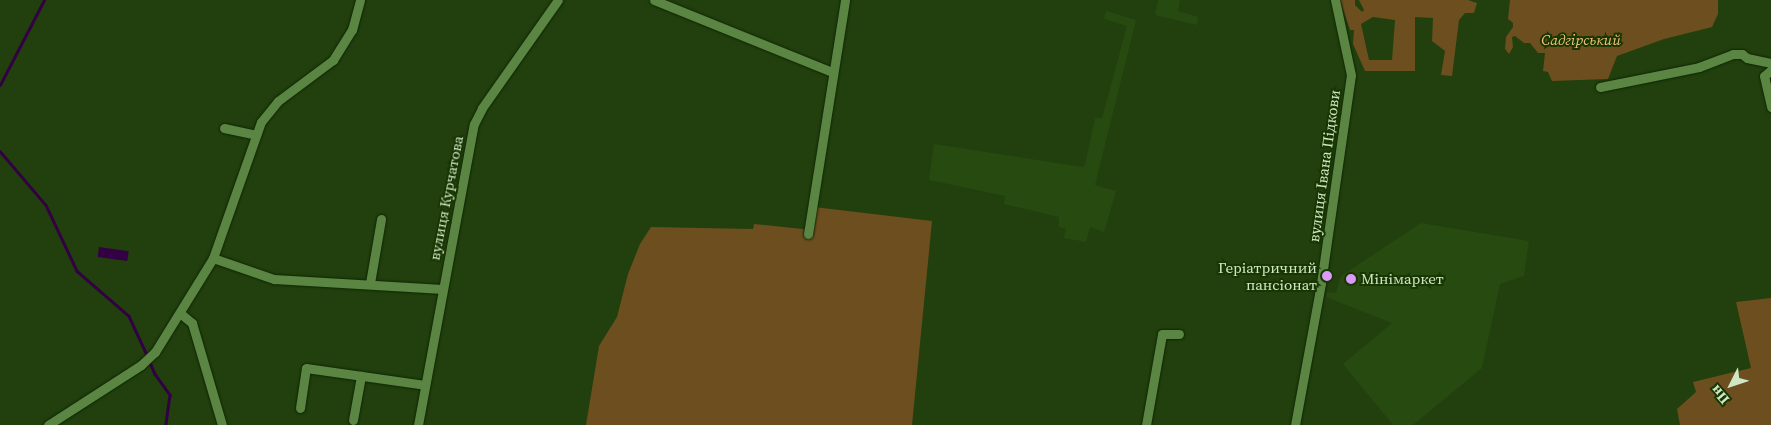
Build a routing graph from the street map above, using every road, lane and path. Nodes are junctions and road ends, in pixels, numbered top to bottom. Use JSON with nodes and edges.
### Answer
{"nodes":[{"id":1,"x":360,"y":0,"type":"edge"},
{"id":2,"x":558,"y":0,"type":"edge"},
{"id":3,"x":654,"y":0,"type":"edge"},
{"id":4,"x":845,"y":0,"type":"edge"},
{"id":5,"x":1335,"y":0,"type":"edge"},
{"id":6,"x":1771,"y":64,"type":"edge"},
{"id":7,"x":1771,"y":70,"type":"edge"},
{"id":8,"x":832,"y":72,"type":"junction"},
{"id":9,"x":1600,"y":87,"type":"dead end"},
{"id":10,"x":1771,"y":107,"type":"edge"},
{"id":11,"x":224,"y":128,"type":"dead end"},
{"id":12,"x":256,"y":136,"type":"junction"},
{"id":13,"x":381,"y":219,"type":"dead end"},
{"id":14,"x":808,"y":234,"type":"dead end"},
{"id":15,"x":213,"y":258,"type":"junction"},
{"id":16,"x":370,"y":283,"type":"junction"},
{"id":17,"x":443,"y":289,"type":"junction"},
{"id":18,"x":180,"y":313,"type":"junction"},
{"id":19,"x":1179,"y":334,"type":"dead end"},
{"id":20,"x":360,"y":376,"type":"junction"},
{"id":21,"x":425,"y":385,"type":"junction"},
{"id":22,"x":300,"y":408,"type":"dead end"},
{"id":23,"x":353,"y":420,"type":"dead end"},
{"id":24,"x":48,"y":425,"type":"edge"},
{"id":25,"x":222,"y":425,"type":"edge"},
{"id":26,"x":418,"y":425,"type":"edge"},
{"id":27,"x":1146,"y":425,"type":"edge"},
{"id":28,"x":1295,"y":425,"type":"edge"}],
"edges":[{"from":1,"to":12,"type":"street"},
{"from":2,"to":17,"type":"street","name":"вулиця Курчатова"},
{"from":3,"to":8,"type":"street"},
{"from":4,"to":8,"type":"street"},
{"from":5,"to":28,"type":"street","name":"вулиця Івана Підкови"},
{"from":6,"to":9,"type":"street"},
{"from":7,"to":10,"type":"street"},
{"from":8,"to":14,"type":"street"},
{"from":11,"to":12,"type":"street"},
{"from":12,"to":15,"type":"street"},
{"from":13,"to":16,"type":"street"},
{"from":15,"to":16,"type":"street"},
{"from":15,"to":18,"type":"street"},
{"from":16,"to":17,"type":"street"},
{"from":17,"to":21,"type":"street","name":"вулиця Курчатова"},
{"from":18,"to":24,"type":"street"},
{"from":18,"to":25,"type":"street"},
{"from":19,"to":27,"type":"street"},
{"from":20,"to":21,"type":"street"},
{"from":20,"to":22,"type":"street"},
{"from":20,"to":23,"type":"street"},
{"from":21,"to":26,"type":"street","name":"вулиця Курчатова"}]}
